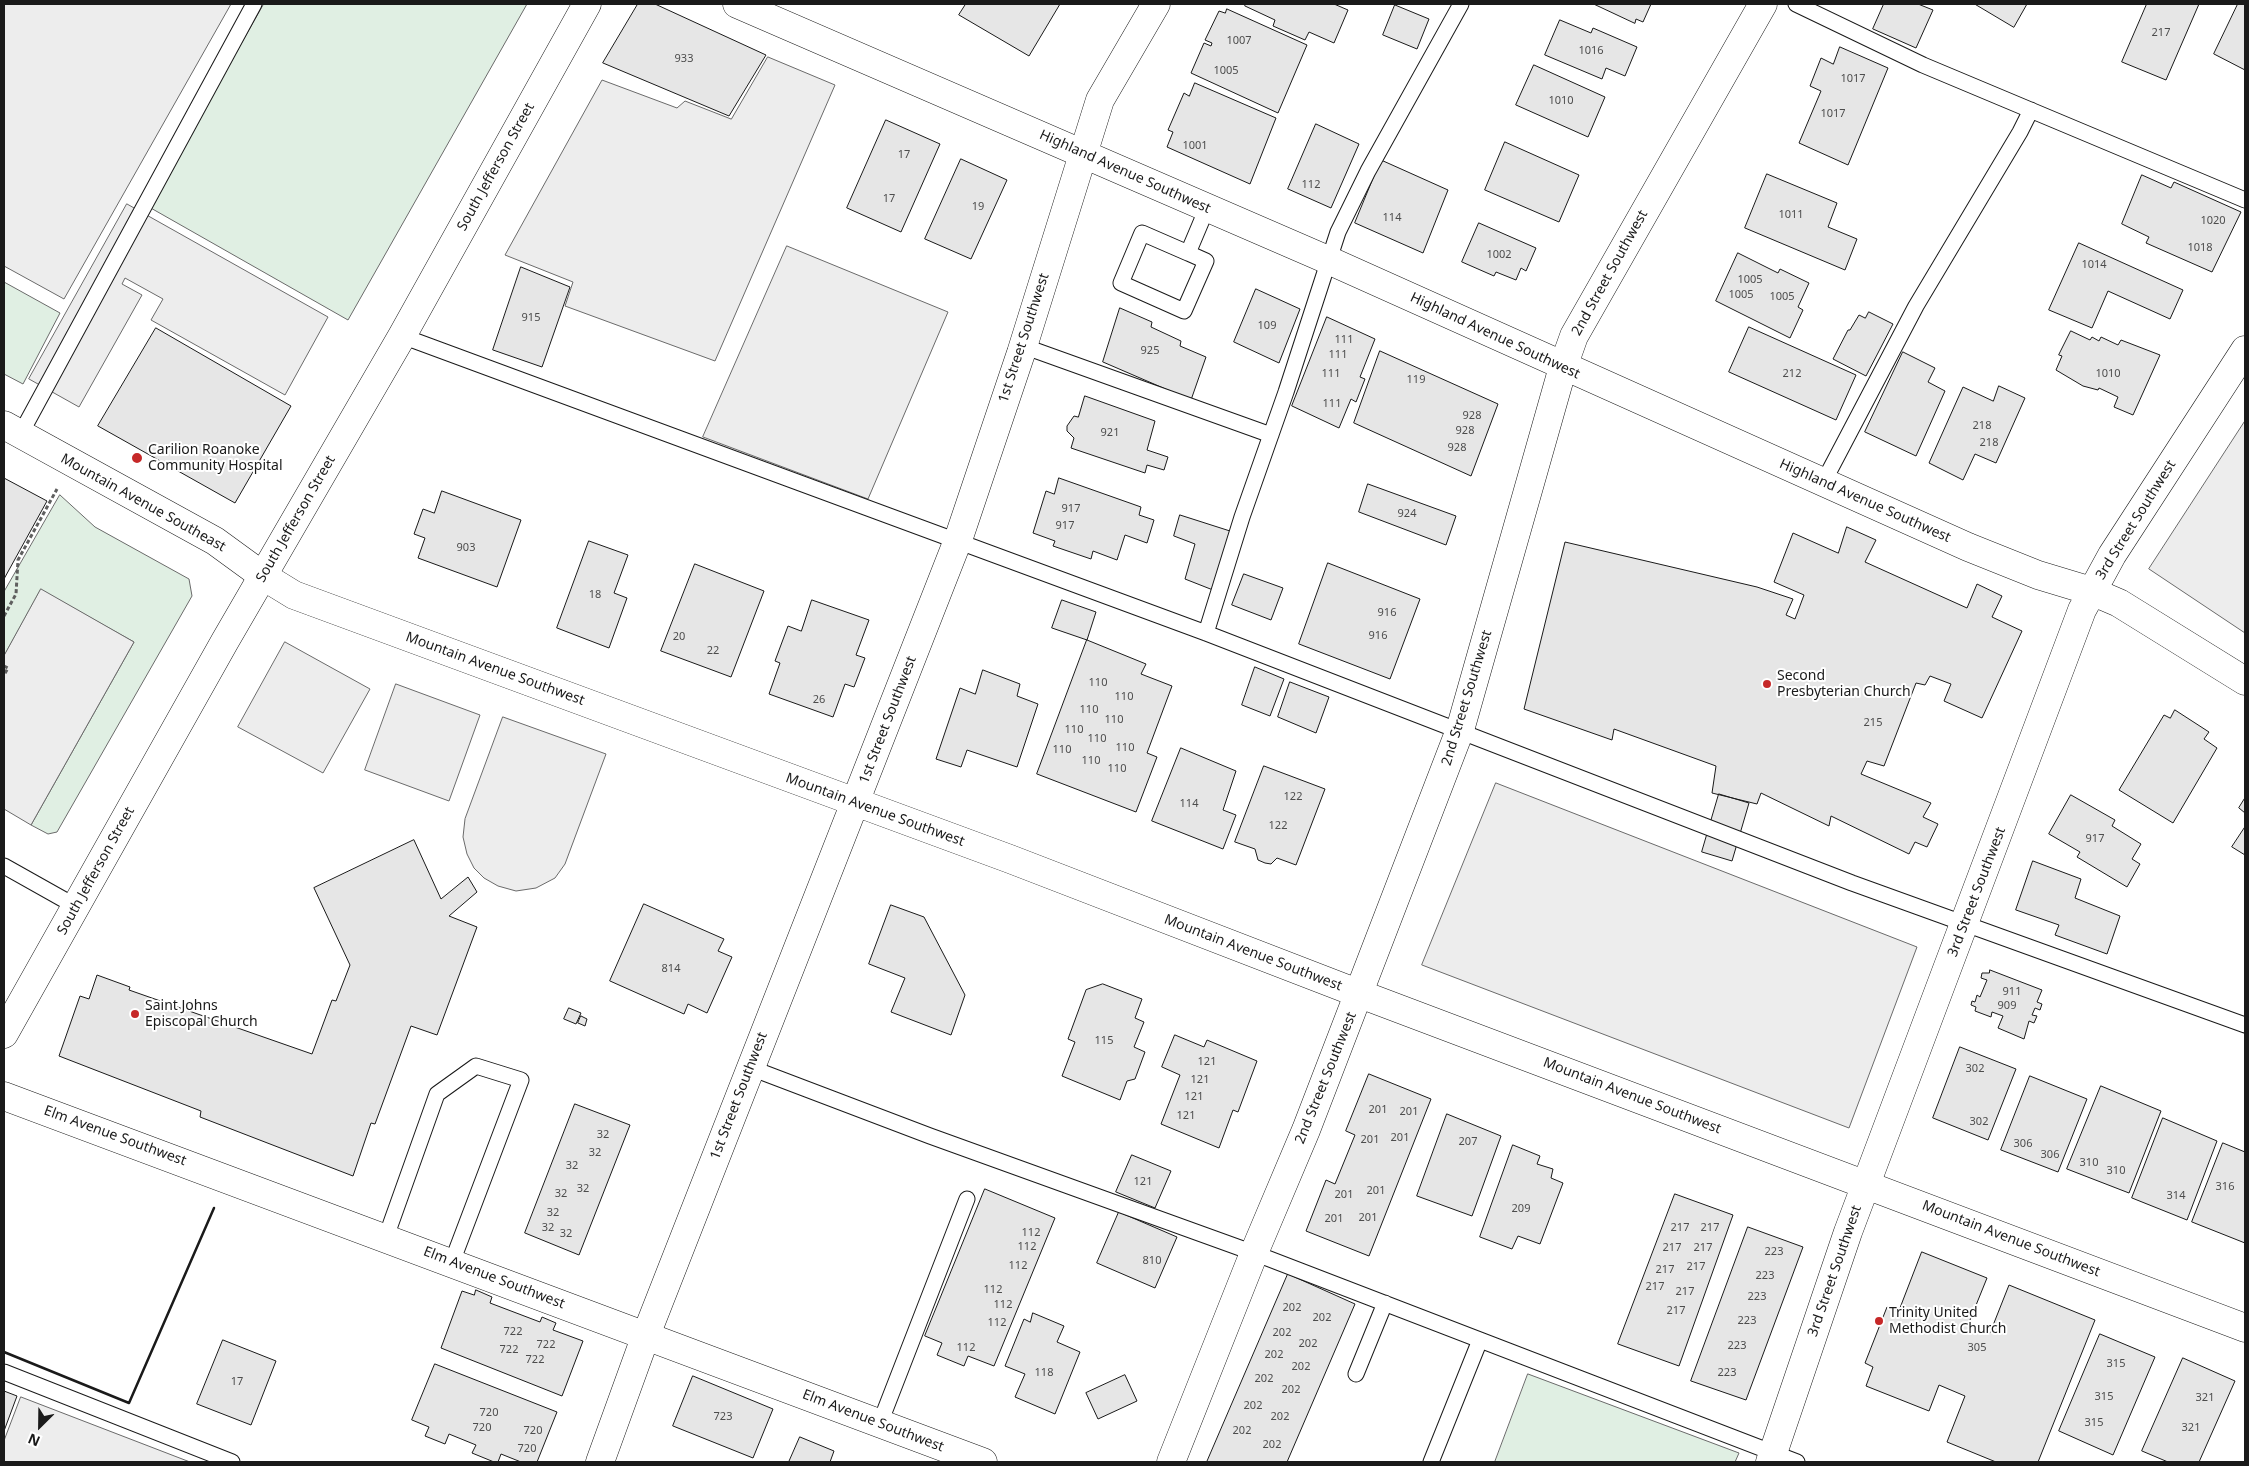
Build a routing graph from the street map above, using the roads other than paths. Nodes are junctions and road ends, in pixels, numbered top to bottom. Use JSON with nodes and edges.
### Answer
{"nodes":[{"id":1,"x":254,"y":4,"type":"edge"},
{"id":2,"x":587,"y":4,"type":"edge"},
{"id":3,"x":737,"y":4,"type":"edge"},
{"id":4,"x":1156,"y":4,"type":"edge"},
{"id":5,"x":1461,"y":4,"type":"edge"},
{"id":6,"x":1763,"y":4,"type":"edge"},
{"id":7,"x":1796,"y":4,"type":"edge"},
{"id":8,"x":2031,"y":110,"type":"junction"},
{"id":9,"x":1082,"y":153,"type":"junction"},
{"id":10,"x":2245,"y":200,"type":"edge"},
{"id":11,"x":1207,"y":208,"type":"junction"},
{"id":12,"x":1188,"y":253,"type":"junction"},
{"id":13,"x":1328,"y":260,"type":"junction"},
{"id":14,"x":402,"y":336,"type":"junction"},
{"id":15,"x":1022,"y":346,"type":"junction"},
{"id":16,"x":2245,"y":350,"type":"edge"},
{"id":17,"x":1563,"y":367,"type":"junction"},
{"id":18,"x":12,"y":430,"type":"edge"},
{"id":19,"x":1271,"y":436,"type":"junction"},
{"id":20,"x":1823,"y":483,"type":"junction"},
{"id":21,"x":958,"y":540,"type":"junction"},
{"id":22,"x":263,"y":576,"type":"junction"},
{"id":23,"x":2091,"y":591,"type":"junction"},
{"id":24,"x":1206,"y":633,"type":"junction"},
{"id":25,"x":2245,"y":681,"type":"edge"},
{"id":26,"x":1460,"y":730,"type":"junction"},
{"id":27,"x":855,"y":803,"type":"junction"},
{"id":28,"x":4,"y":866,"type":"edge"},
{"id":29,"x":77,"y":907,"type":"junction"},
{"id":30,"x":1966,"y":924,"type":"junction"},
{"id":31,"x":1360,"y":994,"type":"junction"},
{"id":32,"x":2245,"y":1025,"type":"edge"},
{"id":33,"x":4,"y":1034,"type":"edge"},
{"id":34,"x":750,"y":1068,"type":"junction"},
{"id":35,"x":4,"y":1096,"type":"edge"},
{"id":36,"x":1866,"y":1184,"type":"junction"},
{"id":37,"x":967,"y":1199,"type":"dead end"},
{"id":38,"x":386,"y":1237,"type":"junction"},
{"id":39,"x":1254,"y":1253,"type":"junction"},
{"id":40,"x":452,"y":1262,"type":"junction"},
{"id":41,"x":1385,"y":1303,"type":"junction"},
{"id":42,"x":2245,"y":1328,"type":"edge"},
{"id":43,"x":646,"y":1336,"type":"junction"},
{"id":44,"x":1480,"y":1340,"type":"junction"},
{"id":45,"x":4,"y":1372,"type":"edge"},
{"id":46,"x":1356,"y":1374,"type":"dead end"},
{"id":47,"x":880,"y":1423,"type":"junction"},
{"id":48,"x":1780,"y":1459,"type":"edge"},
{"id":49,"x":232,"y":1462,"type":"edge"},
{"id":50,"x":600,"y":1462,"type":"edge"},
{"id":51,"x":984,"y":1462,"type":"edge"},
{"id":52,"x":1171,"y":1462,"type":"edge"},
{"id":53,"x":1431,"y":1462,"type":"edge"}],
"edges":[{"from":1,"to":18,"type":"lane"},
{"from":2,"to":14,"type":"street","name":"South Jefferson Street"},
{"from":3,"to":9,"type":"street","name":"Highland Avenue Southwest"},
{"from":4,"to":9,"type":"street","name":"1st Street Southwest"},
{"from":5,"to":13,"type":"lane"},
{"from":6,"to":17,"type":"street","name":"2nd Street Southwest"},
{"from":7,"to":8,"type":"lane"},
{"from":8,"to":10,"type":"lane"},
{"from":8,"to":20,"type":"lane"},
{"from":9,"to":11,"type":"street","name":"Highland Avenue Southwest"},
{"from":9,"to":15,"type":"street","name":"1st Street Southwest"},
{"from":11,"to":12,"type":"lane"},
{"from":11,"to":13,"type":"street","name":"Highland Avenue Southwest"},
{"from":12,"to":12,"type":"lane"},
{"from":13,"to":17,"type":"street","name":"Highland Avenue Southwest"},
{"from":13,"to":19,"type":"lane"},
{"from":14,"to":21,"type":"lane"},
{"from":14,"to":22,"type":"street","name":"South Jefferson Street"},
{"from":15,"to":19,"type":"lane"},
{"from":15,"to":21,"type":"street","name":"1st Street Southwest"},
{"from":16,"to":23,"type":"street","name":"3rd Street Southwest"},
{"from":17,"to":20,"type":"street","name":"Highland Avenue Southwest"},
{"from":17,"to":26,"type":"street","name":"2nd Street Southwest"},
{"from":18,"to":22,"type":"street","name":"Mountain Avenue Southeast"},
{"from":19,"to":24,"type":"lane"},
{"from":20,"to":23,"type":"street","name":"Highland Avenue Southwest"},
{"from":21,"to":24,"type":"lane"},
{"from":21,"to":27,"type":"street","name":"1st Street Southwest"},
{"from":22,"to":27,"type":"street","name":"Mountain Avenue Southwest"},
{"from":22,"to":29,"type":"street","name":"South Jefferson Street"},
{"from":23,"to":25,"type":"street","name":"Highland Avenue Southwest"},
{"from":23,"to":30,"type":"street","name":"3rd Street Southwest"},
{"from":24,"to":26,"type":"lane"},
{"from":26,"to":30,"type":"lane"},
{"from":26,"to":31,"type":"street","name":"2nd Street Southwest"},
{"from":27,"to":31,"type":"street","name":"Mountain Avenue Southwest"},
{"from":27,"to":34,"type":"street","name":"1st Street Southwest"},
{"from":28,"to":29,"type":"lane"},
{"from":29,"to":33,"type":"street","name":"South Jefferson Street"},
{"from":30,"to":32,"type":"lane"},
{"from":30,"to":36,"type":"street","name":"3rd Street Southwest"},
{"from":31,"to":36,"type":"street","name":"Mountain Avenue Southwest"},
{"from":31,"to":39,"type":"street","name":"2nd Street Southwest"},
{"from":34,"to":39,"type":"lane"},
{"from":34,"to":43,"type":"street","name":"1st Street Southwest"},
{"from":35,"to":38,"type":"street","name":"Elm Avenue Southwest"},
{"from":36,"to":42,"type":"street","name":"Mountain Avenue Southwest"},
{"from":36,"to":48,"type":"street","name":"3rd Street Southwest"},
{"from":37,"to":47,"type":"lane"},
{"from":38,"to":40,"type":"street","name":"Elm Avenue Southwest"},
{"from":38,"to":40,"type":"lane"},
{"from":39,"to":41,"type":"lane"},
{"from":39,"to":52,"type":"street","name":"2nd Street Southwest"},
{"from":40,"to":43,"type":"street","name":"Elm Avenue Southwest"},
{"from":41,"to":44,"type":"lane"},
{"from":41,"to":46,"type":"lane"},
{"from":43,"to":47,"type":"street","name":"Elm Avenue Southwest"},
{"from":43,"to":50,"type":"street","name":"1st Street Southwest"},
{"from":44,"to":48,"type":"lane"},
{"from":44,"to":53,"type":"lane"},
{"from":45,"to":49,"type":"lane"},
{"from":47,"to":51,"type":"street","name":"Elm Avenue Southwest"}]}
